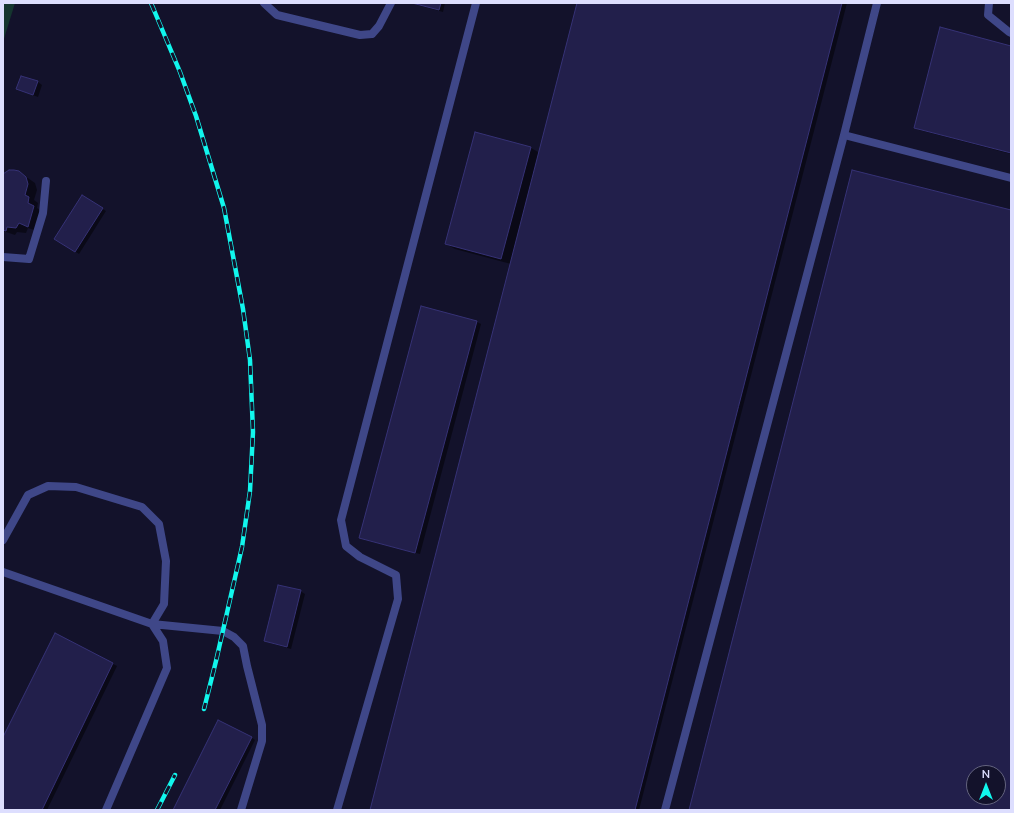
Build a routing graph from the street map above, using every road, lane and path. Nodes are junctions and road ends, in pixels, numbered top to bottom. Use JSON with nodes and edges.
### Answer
{"nodes":[{"id":1,"x":264,"y":3,"type":"edge"},
{"id":2,"x":391,"y":3,"type":"edge"},
{"id":3,"x":476,"y":3,"type":"edge"},
{"id":4,"x":877,"y":3,"type":"edge"},
{"id":5,"x":989,"y":3,"type":"edge"},
{"id":6,"x":1011,"y":33,"type":"edge"},
{"id":7,"x":844,"y":135,"type":"junction"},
{"id":8,"x":1011,"y":178,"type":"edge"},
{"id":9,"x":46,"y":181,"type":"dead end"},
{"id":10,"x":3,"y":257,"type":"edge"},
{"id":11,"x":3,"y":540,"type":"edge"},
{"id":12,"x":3,"y":572,"type":"edge"},
{"id":13,"x":152,"y":624,"type":"junction"},
{"id":14,"x":106,"y":810,"type":"edge"},
{"id":15,"x":241,"y":810,"type":"edge"},
{"id":16,"x":338,"y":810,"type":"edge"},
{"id":17,"x":665,"y":810,"type":"edge"}],
"edges":[{"from":1,"to":2,"type":"lane"},
{"from":3,"to":16,"type":"lane"},
{"from":4,"to":7,"type":"lane"},
{"from":5,"to":6,"type":"lane"},
{"from":7,"to":8,"type":"lane"},
{"from":7,"to":17,"type":"lane"},
{"from":9,"to":10,"type":"lane"},
{"from":11,"to":13,"type":"lane"},
{"from":12,"to":13,"type":"lane"},
{"from":13,"to":14,"type":"lane"},
{"from":13,"to":15,"type":"lane"}]}
